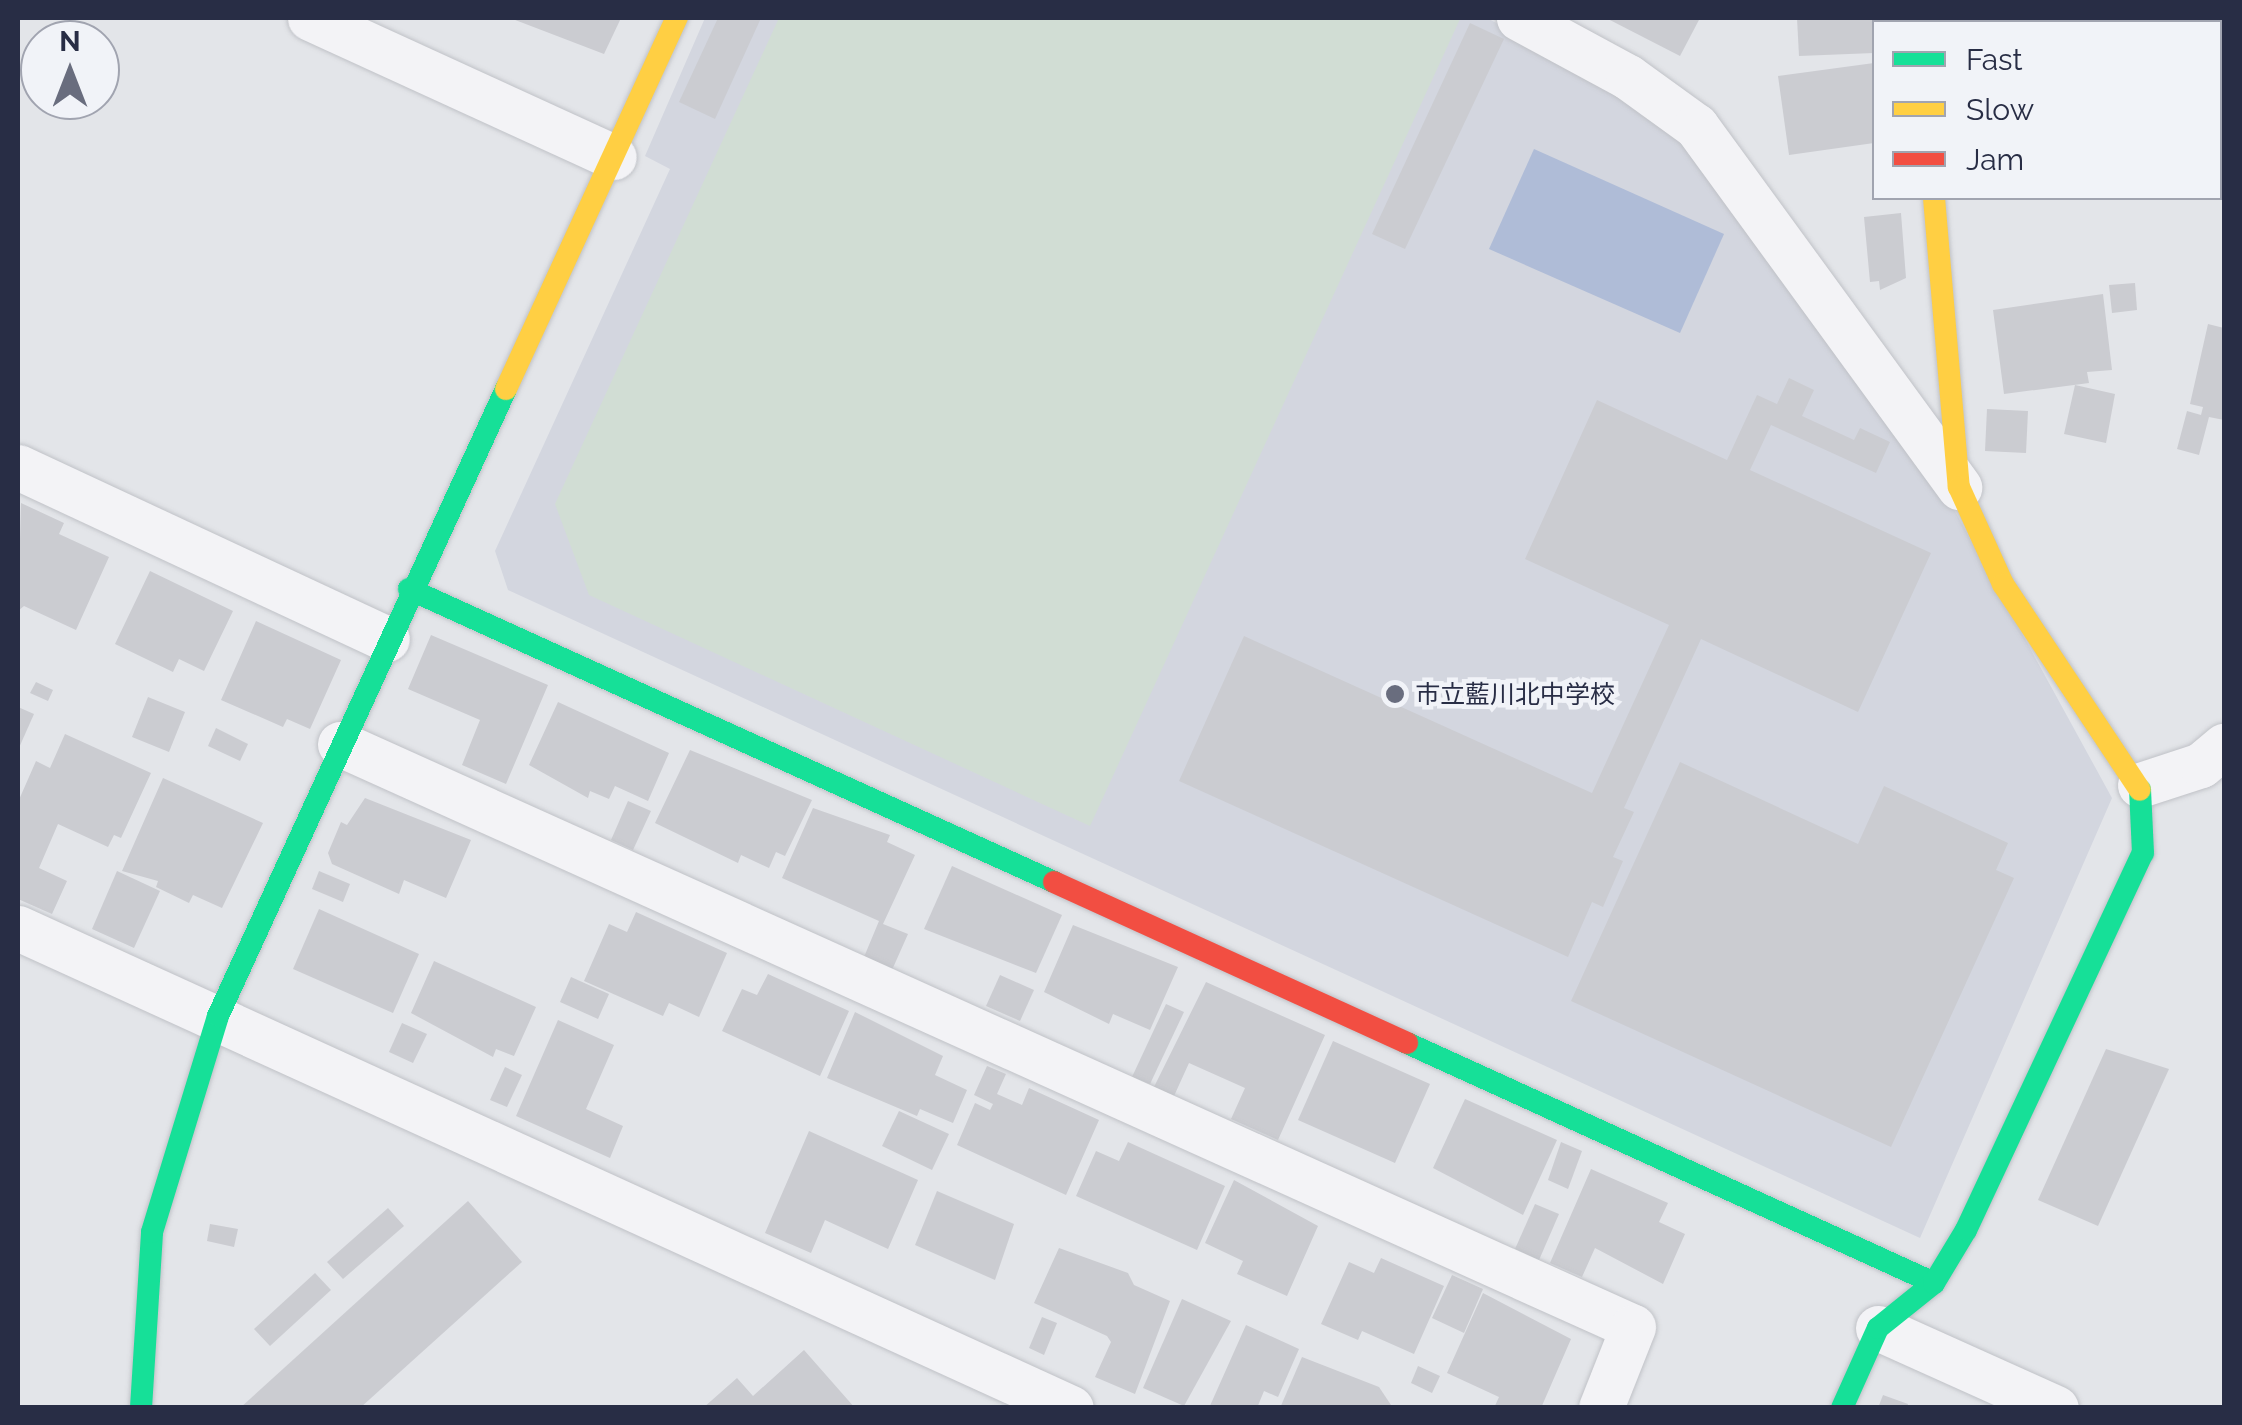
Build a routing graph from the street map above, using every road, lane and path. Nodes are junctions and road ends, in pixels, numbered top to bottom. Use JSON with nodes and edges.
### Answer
{"nodes":[{"id":1,"x":310,"y":18,"type":"edge"},
{"id":2,"x":677,"y":18,"type":"edge"},
{"id":3,"x":1519,"y":18,"type":"edge"},
{"id":4,"x":614,"y":157,"type":"junction"},
{"id":5,"x":1934,"y":200,"type":"edge"},
{"id":6,"x":18,"y":467,"type":"edge"},
{"id":7,"x":1959,"y":487,"type":"junction"},
{"id":8,"x":408,"y":588,"type":"junction"},
{"id":9,"x":387,"y":638,"type":"junction"},
{"id":10,"x":340,"y":744,"type":"junction"},
{"id":11,"x":2217,"y":763,"type":"edge"},
{"id":12,"x":2140,"y":784,"type":"junction"},
{"id":13,"x":18,"y":928,"type":"edge"},
{"id":14,"x":218,"y":1016,"type":"junction"},
{"id":15,"x":1934,"y":1283,"type":"junction"},
{"id":16,"x":1878,"y":1328,"type":"junction"},
{"id":17,"x":140,"y":1408,"type":"edge"},
{"id":18,"x":1071,"y":1408,"type":"edge"},
{"id":19,"x":1602,"y":1408,"type":"edge"},
{"id":20,"x":1842,"y":1408,"type":"edge"},
{"id":21,"x":2056,"y":1408,"type":"edge"}],
"edges":[{"from":1,"to":4,"type":"street"},
{"from":2,"to":4,"type":"street"},
{"from":3,"to":7,"type":"street"},
{"from":4,"to":8,"type":"street"},
{"from":5,"to":7,"type":"street"},
{"from":6,"to":9,"type":"street"},
{"from":7,"to":12,"type":"street"},
{"from":8,"to":9,"type":"street"},
{"from":8,"to":15,"type":"street"},
{"from":9,"to":10,"type":"street"},
{"from":10,"to":14,"type":"street"},
{"from":10,"to":19,"type":"street"},
{"from":11,"to":12,"type":"street"},
{"from":12,"to":15,"type":"street"},
{"from":13,"to":14,"type":"street"},
{"from":14,"to":17,"type":"street"},
{"from":14,"to":18,"type":"street"},
{"from":15,"to":16,"type":"street"},
{"from":16,"to":20,"type":"street"},
{"from":16,"to":21,"type":"street"}]}
